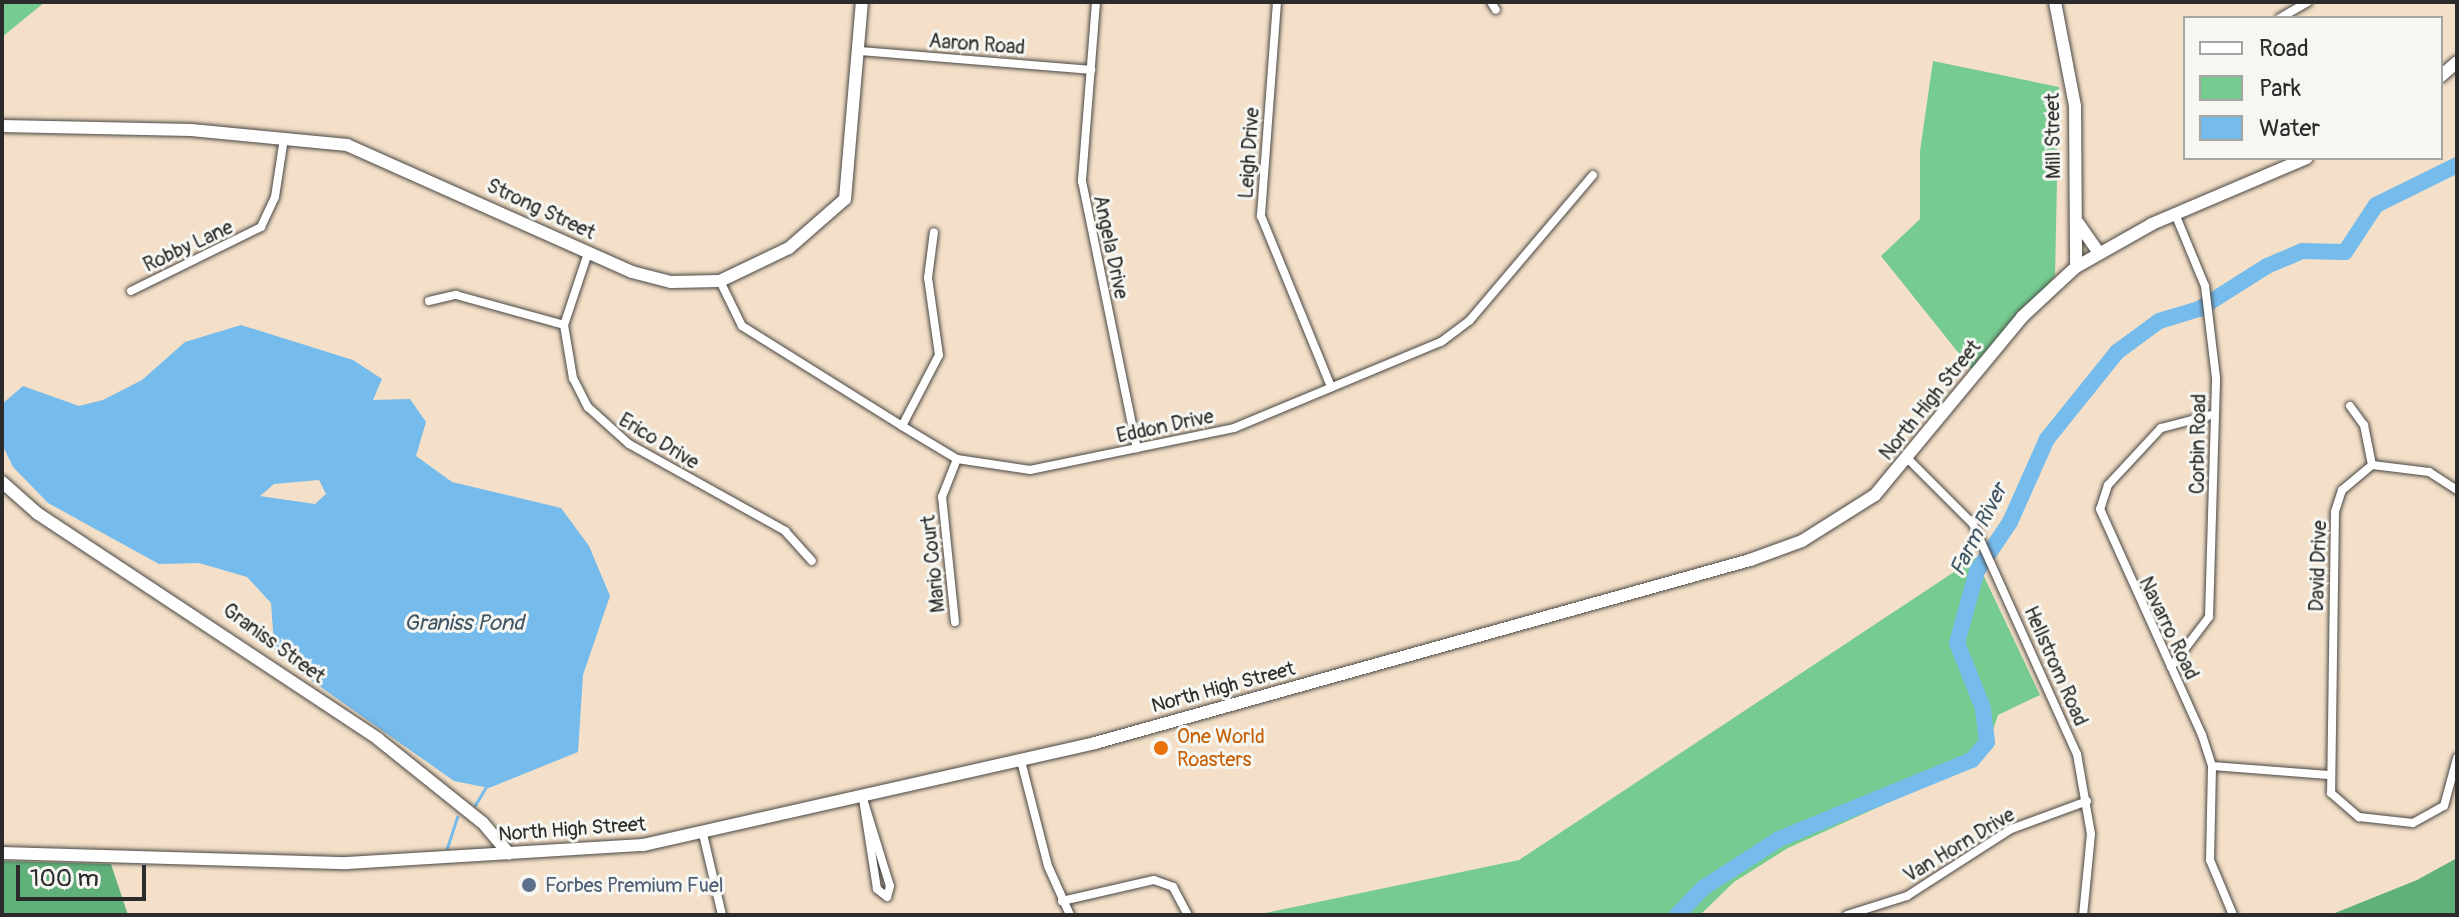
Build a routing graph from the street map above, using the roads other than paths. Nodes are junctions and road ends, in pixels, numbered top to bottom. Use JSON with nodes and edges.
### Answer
{"nodes":[{"id":1,"x":862,"y":2,"type":"edge"},
{"id":2,"x":1096,"y":2,"type":"edge"},
{"id":3,"x":1277,"y":2,"type":"edge"},
{"id":4,"x":2055,"y":2,"type":"edge"},
{"id":5,"x":2308,"y":2,"type":"edge"},
{"id":6,"x":2284,"y":16,"type":"edge"},
{"id":7,"x":861,"y":51,"type":"junction"},
{"id":8,"x":1091,"y":70,"type":"junction"},
{"id":9,"x":2,"y":126,"type":"edge"},
{"id":10,"x":284,"y":138,"type":"junction"},
{"id":11,"x":2302,"y":160,"type":"edge"},
{"id":12,"x":1593,"y":175,"type":"dead end"},
{"id":13,"x":2175,"y":214,"type":"junction"},
{"id":14,"x":2078,"y":223,"type":"junction"},
{"id":15,"x":934,"y":232,"type":"dead end"},
{"id":16,"x":2098,"y":252,"type":"junction"},
{"id":17,"x":588,"y":253,"type":"junction"},
{"id":18,"x":2076,"y":267,"type":"junction"},
{"id":19,"x":720,"y":281,"type":"junction"},
{"id":20,"x":131,"y":291,"type":"dead end"},
{"id":21,"x":429,"y":301,"type":"dead end"},
{"id":22,"x":564,"y":325,"type":"junction"},
{"id":23,"x":1331,"y":387,"type":"junction"},
{"id":24,"x":2350,"y":406,"type":"dead end"},
{"id":25,"x":2215,"y":414,"type":"junction"},
{"id":26,"x":902,"y":426,"type":"junction"},
{"id":27,"x":1137,"y":448,"type":"junction"},
{"id":28,"x":957,"y":459,"type":"junction"},
{"id":29,"x":1910,"y":461,"type":"junction"},
{"id":30,"x":2372,"y":465,"type":"junction"},
{"id":31,"x":2,"y":482,"type":"edge"},
{"id":32,"x":2457,"y":490,"type":"edge"},
{"id":33,"x":812,"y":561,"type":"dead end"},
{"id":34,"x":955,"y":622,"type":"dead end"},
{"id":35,"x":2171,"y":667,"type":"junction"},
{"id":36,"x":2457,"y":758,"type":"edge"},
{"id":37,"x":1021,"y":761,"type":"junction"},
{"id":38,"x":2212,"y":766,"type":"junction"},
{"id":39,"x":2329,"y":775,"type":"junction"},
{"id":40,"x":863,"y":799,"type":"junction"},
{"id":41,"x":2087,"y":801,"type":"junction"},
{"id":42,"x":703,"y":834,"type":"junction"},
{"id":43,"x":2,"y":853,"type":"edge"},
{"id":44,"x":509,"y":854,"type":"junction"},
{"id":45,"x":1062,"y":901,"type":"junction"},
{"id":46,"x":1858,"y":914,"type":"edge"},
{"id":47,"x":722,"y":915,"type":"edge"},
{"id":48,"x":1070,"y":915,"type":"edge"},
{"id":49,"x":1188,"y":915,"type":"edge"},
{"id":50,"x":1847,"y":915,"type":"edge"},
{"id":51,"x":2083,"y":915,"type":"edge"},
{"id":52,"x":2233,"y":915,"type":"edge"}],
"edges":[{"from":1,"to":7,"type":"main road","name":"Strong Street"},
{"from":2,"to":8,"type":"street","name":"Angela Drive"},
{"from":3,"to":23,"type":"street","name":"Leigh Drive"},
{"from":4,"to":14,"type":"main road","name":"Mill Street"},
{"from":5,"to":6,"type":"street"},
{"from":7,"to":8,"type":"street","name":"Aaron Road"},
{"from":7,"to":19,"type":"main road","name":"Strong Street"},
{"from":8,"to":27,"type":"street","name":"Angela Drive"},
{"from":9,"to":10,"type":"main road","name":"Strong Street"},
{"from":10,"to":17,"type":"main road","name":"Strong Street"},
{"from":10,"to":20,"type":"street","name":"Robby Lane"},
{"from":11,"to":13,"type":"main road","name":"North High Street"},
{"from":12,"to":23,"type":"street","name":"Eddon Drive"},
{"from":13,"to":16,"type":"main road","name":"North High Street"},
{"from":13,"to":25,"type":"street","name":"Corbin Road"},
{"from":14,"to":16,"type":"main road"},
{"from":14,"to":18,"type":"main road","name":"Mill Street"},
{"from":15,"to":26,"type":"street"},
{"from":16,"to":18,"type":"main road","name":"North High Street"},
{"from":17,"to":19,"type":"main road","name":"Strong Street"},
{"from":17,"to":22,"type":"street","name":"Erico Drive"},
{"from":18,"to":29,"type":"main road","name":"North High Street"},
{"from":19,"to":26,"type":"street","name":"Eddon Drive"},
{"from":21,"to":22,"type":"street"},
{"from":22,"to":33,"type":"street","name":"Erico Drive"},
{"from":23,"to":27,"type":"street","name":"Eddon Drive"},
{"from":24,"to":30,"type":"street"},
{"from":25,"to":35,"type":"street","name":"Corbin Road"},
{"from":25,"to":35,"type":"street","name":"Navarro Road"},
{"from":26,"to":28,"type":"street","name":"Eddon Drive"},
{"from":27,"to":28,"type":"street","name":"Eddon Drive"},
{"from":28,"to":34,"type":"street","name":"Mario Court"},
{"from":29,"to":37,"type":"main road","name":"North High Street"},
{"from":29,"to":41,"type":"street","name":"Hellstrom Road"},
{"from":30,"to":32,"type":"street"},
{"from":30,"to":39,"type":"street","name":"David Drive"},
{"from":31,"to":44,"type":"main road","name":"Graniss Street"},
{"from":35,"to":38,"type":"street","name":"Navarro Road"},
{"from":36,"to":39,"type":"street","name":"David Drive"},
{"from":37,"to":40,"type":"main road","name":"North High Street"},
{"from":37,"to":45,"type":"street"},
{"from":38,"to":39,"type":"street"},
{"from":38,"to":52,"type":"street","name":"Navarro Road"},
{"from":40,"to":40,"type":"street"},
{"from":40,"to":42,"type":"main road","name":"North High Street"},
{"from":41,"to":46,"type":"street","name":"Van Horn Drive"},
{"from":41,"to":51,"type":"street","name":"Hellstrom Road"},
{"from":42,"to":44,"type":"main road","name":"North High Street"},
{"from":42,"to":47,"type":"street"},
{"from":43,"to":44,"type":"main road","name":"North High Street"},
{"from":45,"to":48,"type":"street"},
{"from":45,"to":49,"type":"street"},
{"from":46,"to":50,"type":"street","name":"Van Horn Drive"}]}
